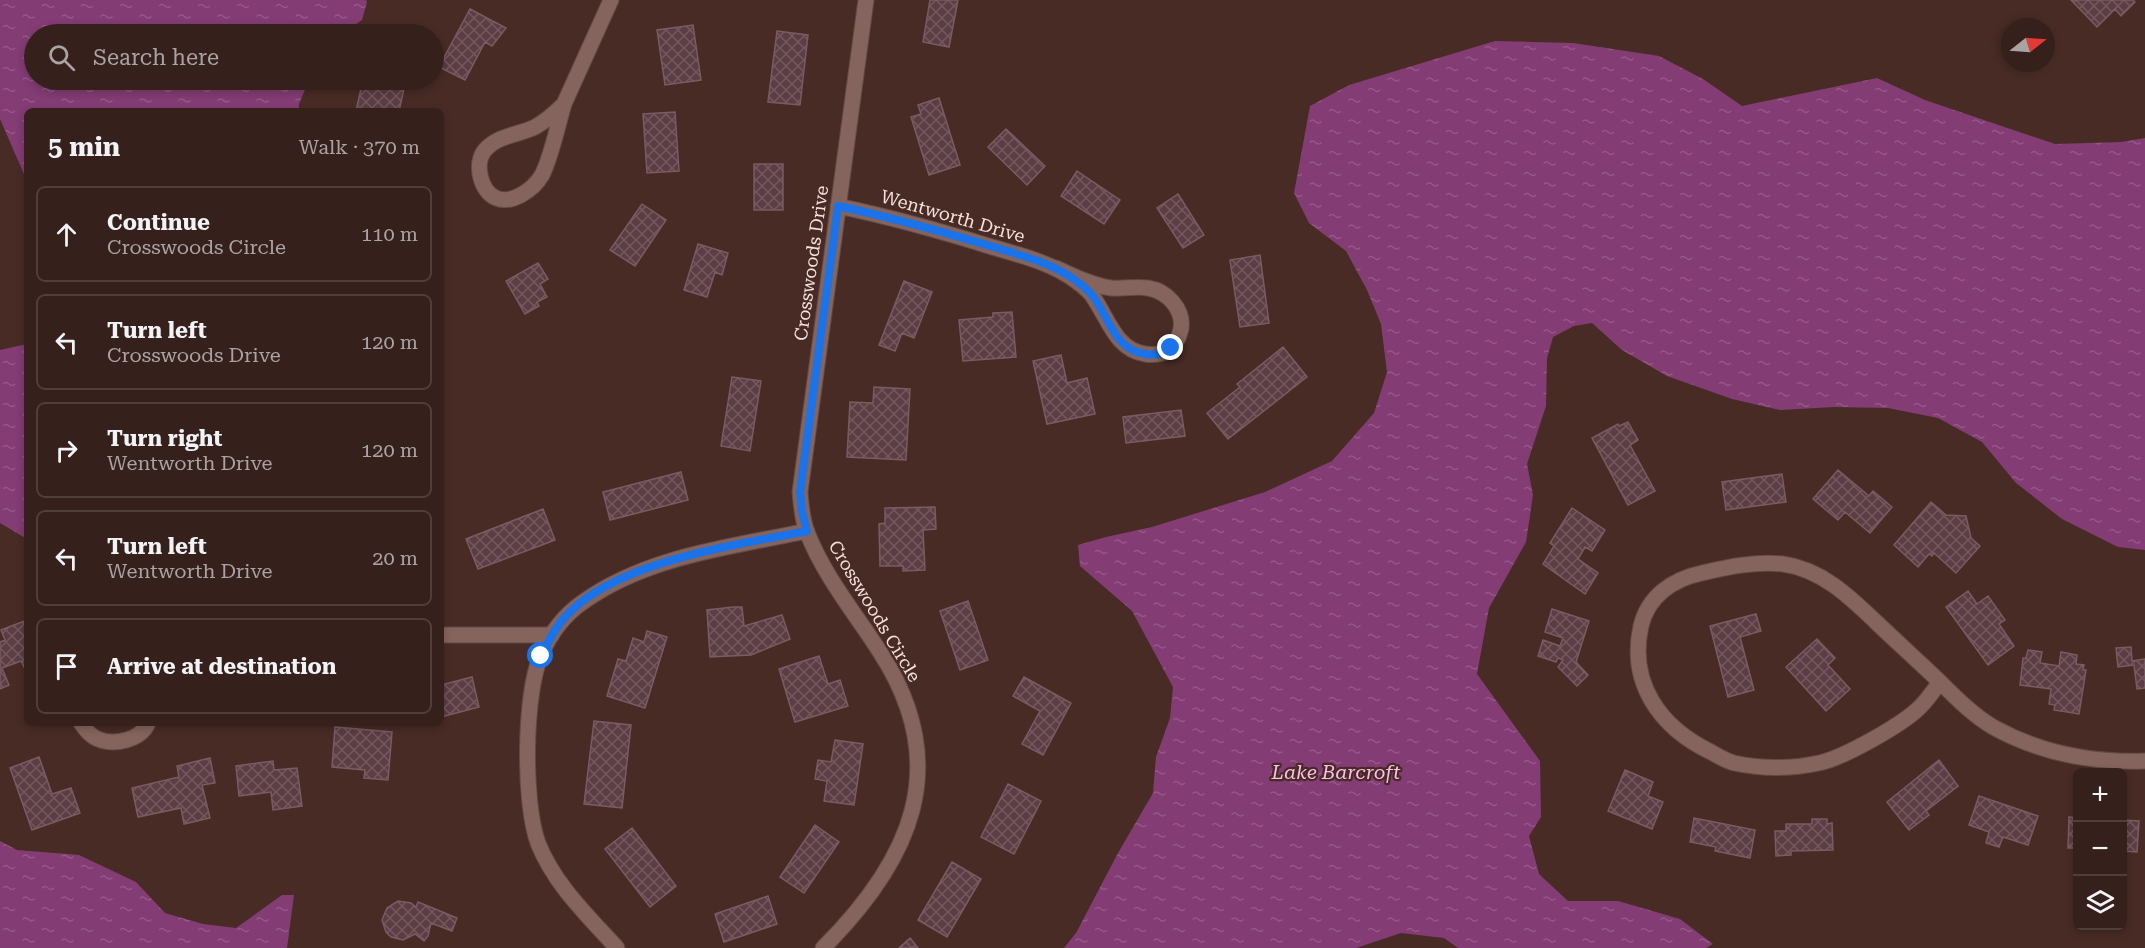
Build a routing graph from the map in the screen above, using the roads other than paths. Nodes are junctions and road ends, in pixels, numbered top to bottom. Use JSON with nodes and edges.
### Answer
{"nodes":[{"id":1,"x":611,"y":0,"type":"edge"},
{"id":2,"x":866,"y":0,"type":"edge"},
{"id":3,"x":564,"y":104,"type":"junction"},
{"id":4,"x":838,"y":206,"type":"junction"},
{"id":5,"x":1056,"y":268,"type":"junction"},
{"id":6,"x":807,"y":531,"type":"junction"},
{"id":7,"x":444,"y":634,"type":"edge"},
{"id":8,"x":552,"y":635,"type":"junction"},
{"id":9,"x":1940,"y":682,"type":"junction"},
{"id":10,"x":83,"y":726,"type":"edge"},
{"id":11,"x":146,"y":726,"type":"edge"},
{"id":12,"x":2145,"y":761,"type":"edge"},
{"id":13,"x":617,"y":948,"type":"edge"},
{"id":14,"x":823,"y":948,"type":"edge"}],
"edges":[{"from":1,"to":3,"type":"street"},
{"from":2,"to":4,"type":"street","name":"Crosswoods Drive"},
{"from":3,"to":3,"type":"street"},
{"from":4,"to":5,"type":"street","name":"Wentworth Drive"},
{"from":4,"to":6,"type":"street","name":"Crosswoods Drive"},
{"from":5,"to":5,"type":"street","name":"Wentworth Drive"},
{"from":6,"to":8,"type":"street","name":"Crosswoods Circle"},
{"from":6,"to":14,"type":"street","name":"Crosswoods Circle"},
{"from":7,"to":8,"type":"street"},
{"from":8,"to":13,"type":"street","name":"Crosswoods Circle"},
{"from":9,"to":9,"type":"street"},
{"from":9,"to":12,"type":"street"},
{"from":10,"to":11,"type":"street"}]}
